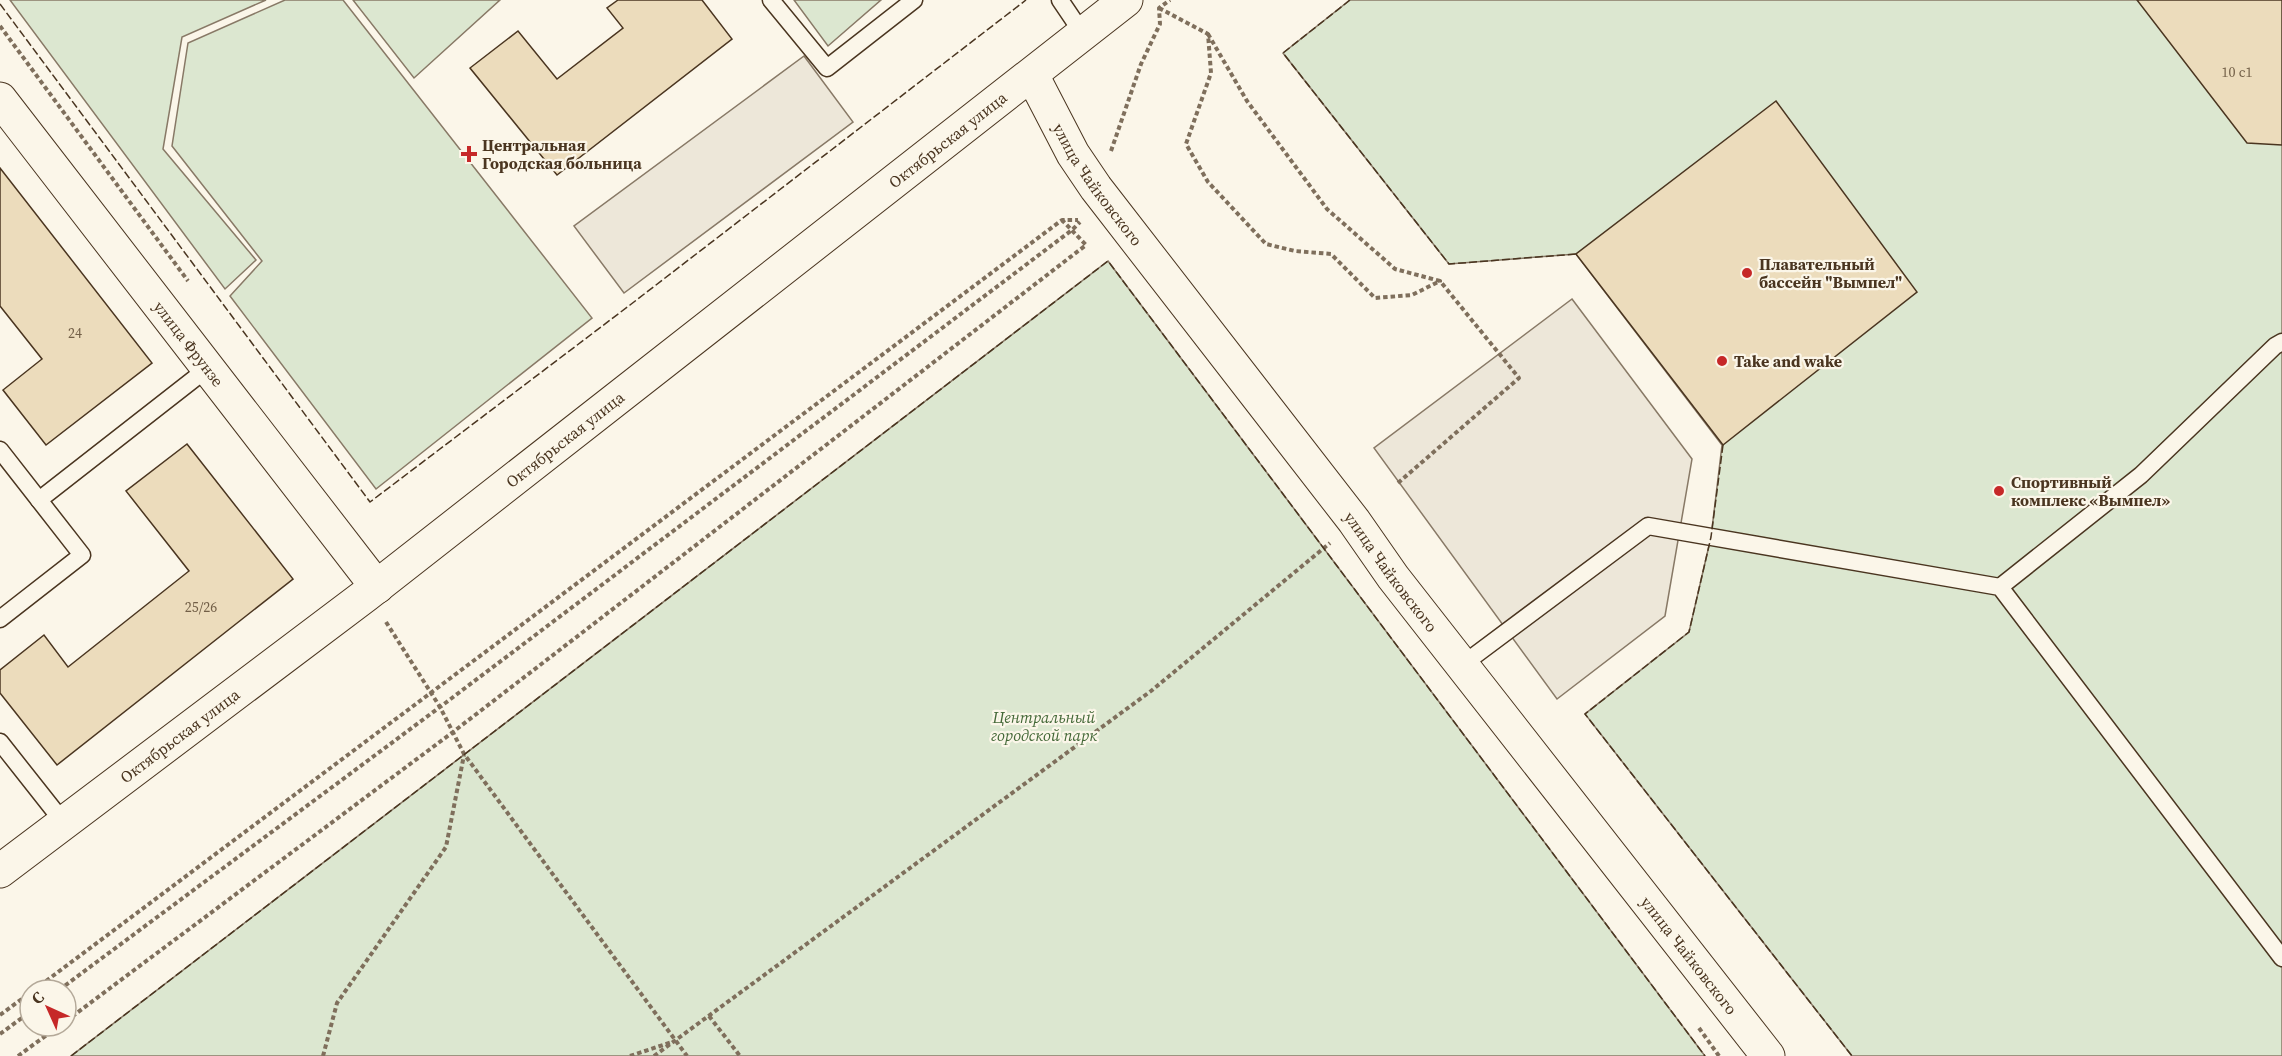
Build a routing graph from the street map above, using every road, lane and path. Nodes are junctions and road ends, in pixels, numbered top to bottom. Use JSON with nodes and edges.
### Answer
{"nodes":[{"id":1,"x":771,"y":0,"type":"edge"},
{"id":2,"x":914,"y":0,"type":"edge"},
{"id":3,"x":1060,"y":0,"type":"edge"},
{"id":4,"x":1126,"y":0,"type":"edge"},
{"id":5,"x":1170,"y":0,"type":"edge"},
{"id":6,"x":1159,"y":8,"type":"junction"},
{"id":7,"x":1083,"y":34,"type":"junction"},
{"id":8,"x":1208,"y":34,"type":"junction"},
{"id":9,"x":1032,"y":75,"type":"junction"},
{"id":10,"x":0,"y":99,"type":"edge"},
{"id":11,"x":1110,"y":156,"type":"dead end"},
{"id":12,"x":1062,"y":220,"type":"junction"},
{"id":13,"x":1072,"y":230,"type":"junction"},
{"id":14,"x":1440,"y":281,"type":"junction"},
{"id":15,"x":2282,"y":342,"type":"edge"},
{"id":16,"x":208,"y":368,"type":"junction"},
{"id":17,"x":0,"y":450,"type":"edge"},
{"id":18,"x":1398,"y":483,"type":"dead end"},
{"id":19,"x":39,"y":500,"type":"junction"},
{"id":20,"x":1332,"y":542,"type":"dead end"},
{"id":21,"x":2000,"y":587,"type":"junction"},
{"id":22,"x":380,"y":601,"type":"junction"},
{"id":23,"x":0,"y":619,"type":"edge"},
{"id":24,"x":1462,"y":665,"type":"junction"},
{"id":25,"x":431,"y":693,"type":"junction"},
{"id":26,"x":440,"y":707,"type":"junction"},
{"id":27,"x":453,"y":732,"type":"junction"},
{"id":28,"x":0,"y":742,"type":"edge"},
{"id":29,"x":464,"y":754,"type":"junction"},
{"id":30,"x":64,"y":823,"type":"junction"},
{"id":31,"x":0,"y":872,"type":"edge"},
{"id":32,"x":2282,"y":958,"type":"edge"},
{"id":33,"x":49,"y":978,"type":"edge"},
{"id":34,"x":75,"y":978,"type":"edge"},
{"id":35,"x":18,"y":1002,"type":"edge"},
{"id":36,"x":78,"y":1011,"type":"edge"},
{"id":37,"x":0,"y":1015,"type":"edge"},
{"id":38,"x":709,"y":1016,"type":"junction"},
{"id":39,"x":18,"y":1021,"type":"edge"},
{"id":40,"x":0,"y":1034,"type":"edge"},
{"id":41,"x":43,"y":1038,"type":"edge"},
{"id":42,"x":676,"y":1041,"type":"junction"},
{"id":43,"x":18,"y":1056,"type":"edge"},
{"id":44,"x":323,"y":1056,"type":"edge"},
{"id":45,"x":630,"y":1056,"type":"edge"},
{"id":46,"x":654,"y":1056,"type":"edge"},
{"id":47,"x":687,"y":1056,"type":"edge"},
{"id":48,"x":740,"y":1056,"type":"edge"},
{"id":49,"x":1768,"y":1056,"type":"edge"}],
"edges":[{"from":1,"to":2,"type":"lane"},
{"from":3,"to":7,"type":"lane"},
{"from":4,"to":7,"type":"street","name":"Октябрьская улица"},
{"from":5,"to":6,"type":"path"},
{"from":6,"to":8,"type":"path"},
{"from":6,"to":11,"type":"path"},
{"from":7,"to":9,"type":"street","name":"Октябрьская улица"},
{"from":8,"to":14,"type":"path"},
{"from":8,"to":14,"type":"path"},
{"from":9,"to":22,"type":"street","name":"Октябрьская улица"},
{"from":9,"to":24,"type":"street","name":"улица Чайковского"},
{"from":10,"to":16,"type":"street","name":"улица Фрунзе"},
{"from":12,"to":13,"type":"path"},
{"from":12,"to":13,"type":"path"},
{"from":12,"to":25,"type":"path"},
{"from":13,"to":26,"type":"path"},
{"from":13,"to":27,"type":"path"},
{"from":14,"to":18,"type":"path"},
{"from":15,"to":21,"type":"lane"},
{"from":16,"to":19,"type":"lane"},
{"from":16,"to":22,"type":"street","name":"улица Фрунзе"},
{"from":17,"to":19,"type":"lane"},
{"from":19,"to":23,"type":"lane"},
{"from":20,"to":38,"type":"path"},
{"from":21,"to":24,"type":"lane"},
{"from":21,"to":32,"type":"lane"},
{"from":22,"to":25,"type":"path"},
{"from":22,"to":30,"type":"street","name":"Октябрьская улица"},
{"from":24,"to":49,"type":"street","name":"улица Чайковского"},
{"from":25,"to":26,"type":"path"},
{"from":25,"to":33,"type":"path"},
{"from":26,"to":27,"type":"path"},
{"from":26,"to":34,"type":"path"},
{"from":27,"to":29,"type":"path"},
{"from":27,"to":36,"type":"path"},
{"from":28,"to":30,"type":"lane"},
{"from":29,"to":42,"type":"path"},
{"from":29,"to":44,"type":"path"},
{"from":30,"to":31,"type":"street","name":"Октябрьская улица"},
{"from":35,"to":37,"type":"path"},
{"from":38,"to":42,"type":"path"},
{"from":38,"to":48,"type":"path"},
{"from":39,"to":40,"type":"path"},
{"from":41,"to":43,"type":"path"},
{"from":42,"to":45,"type":"path"},
{"from":42,"to":46,"type":"path"},
{"from":42,"to":47,"type":"path"}]}
